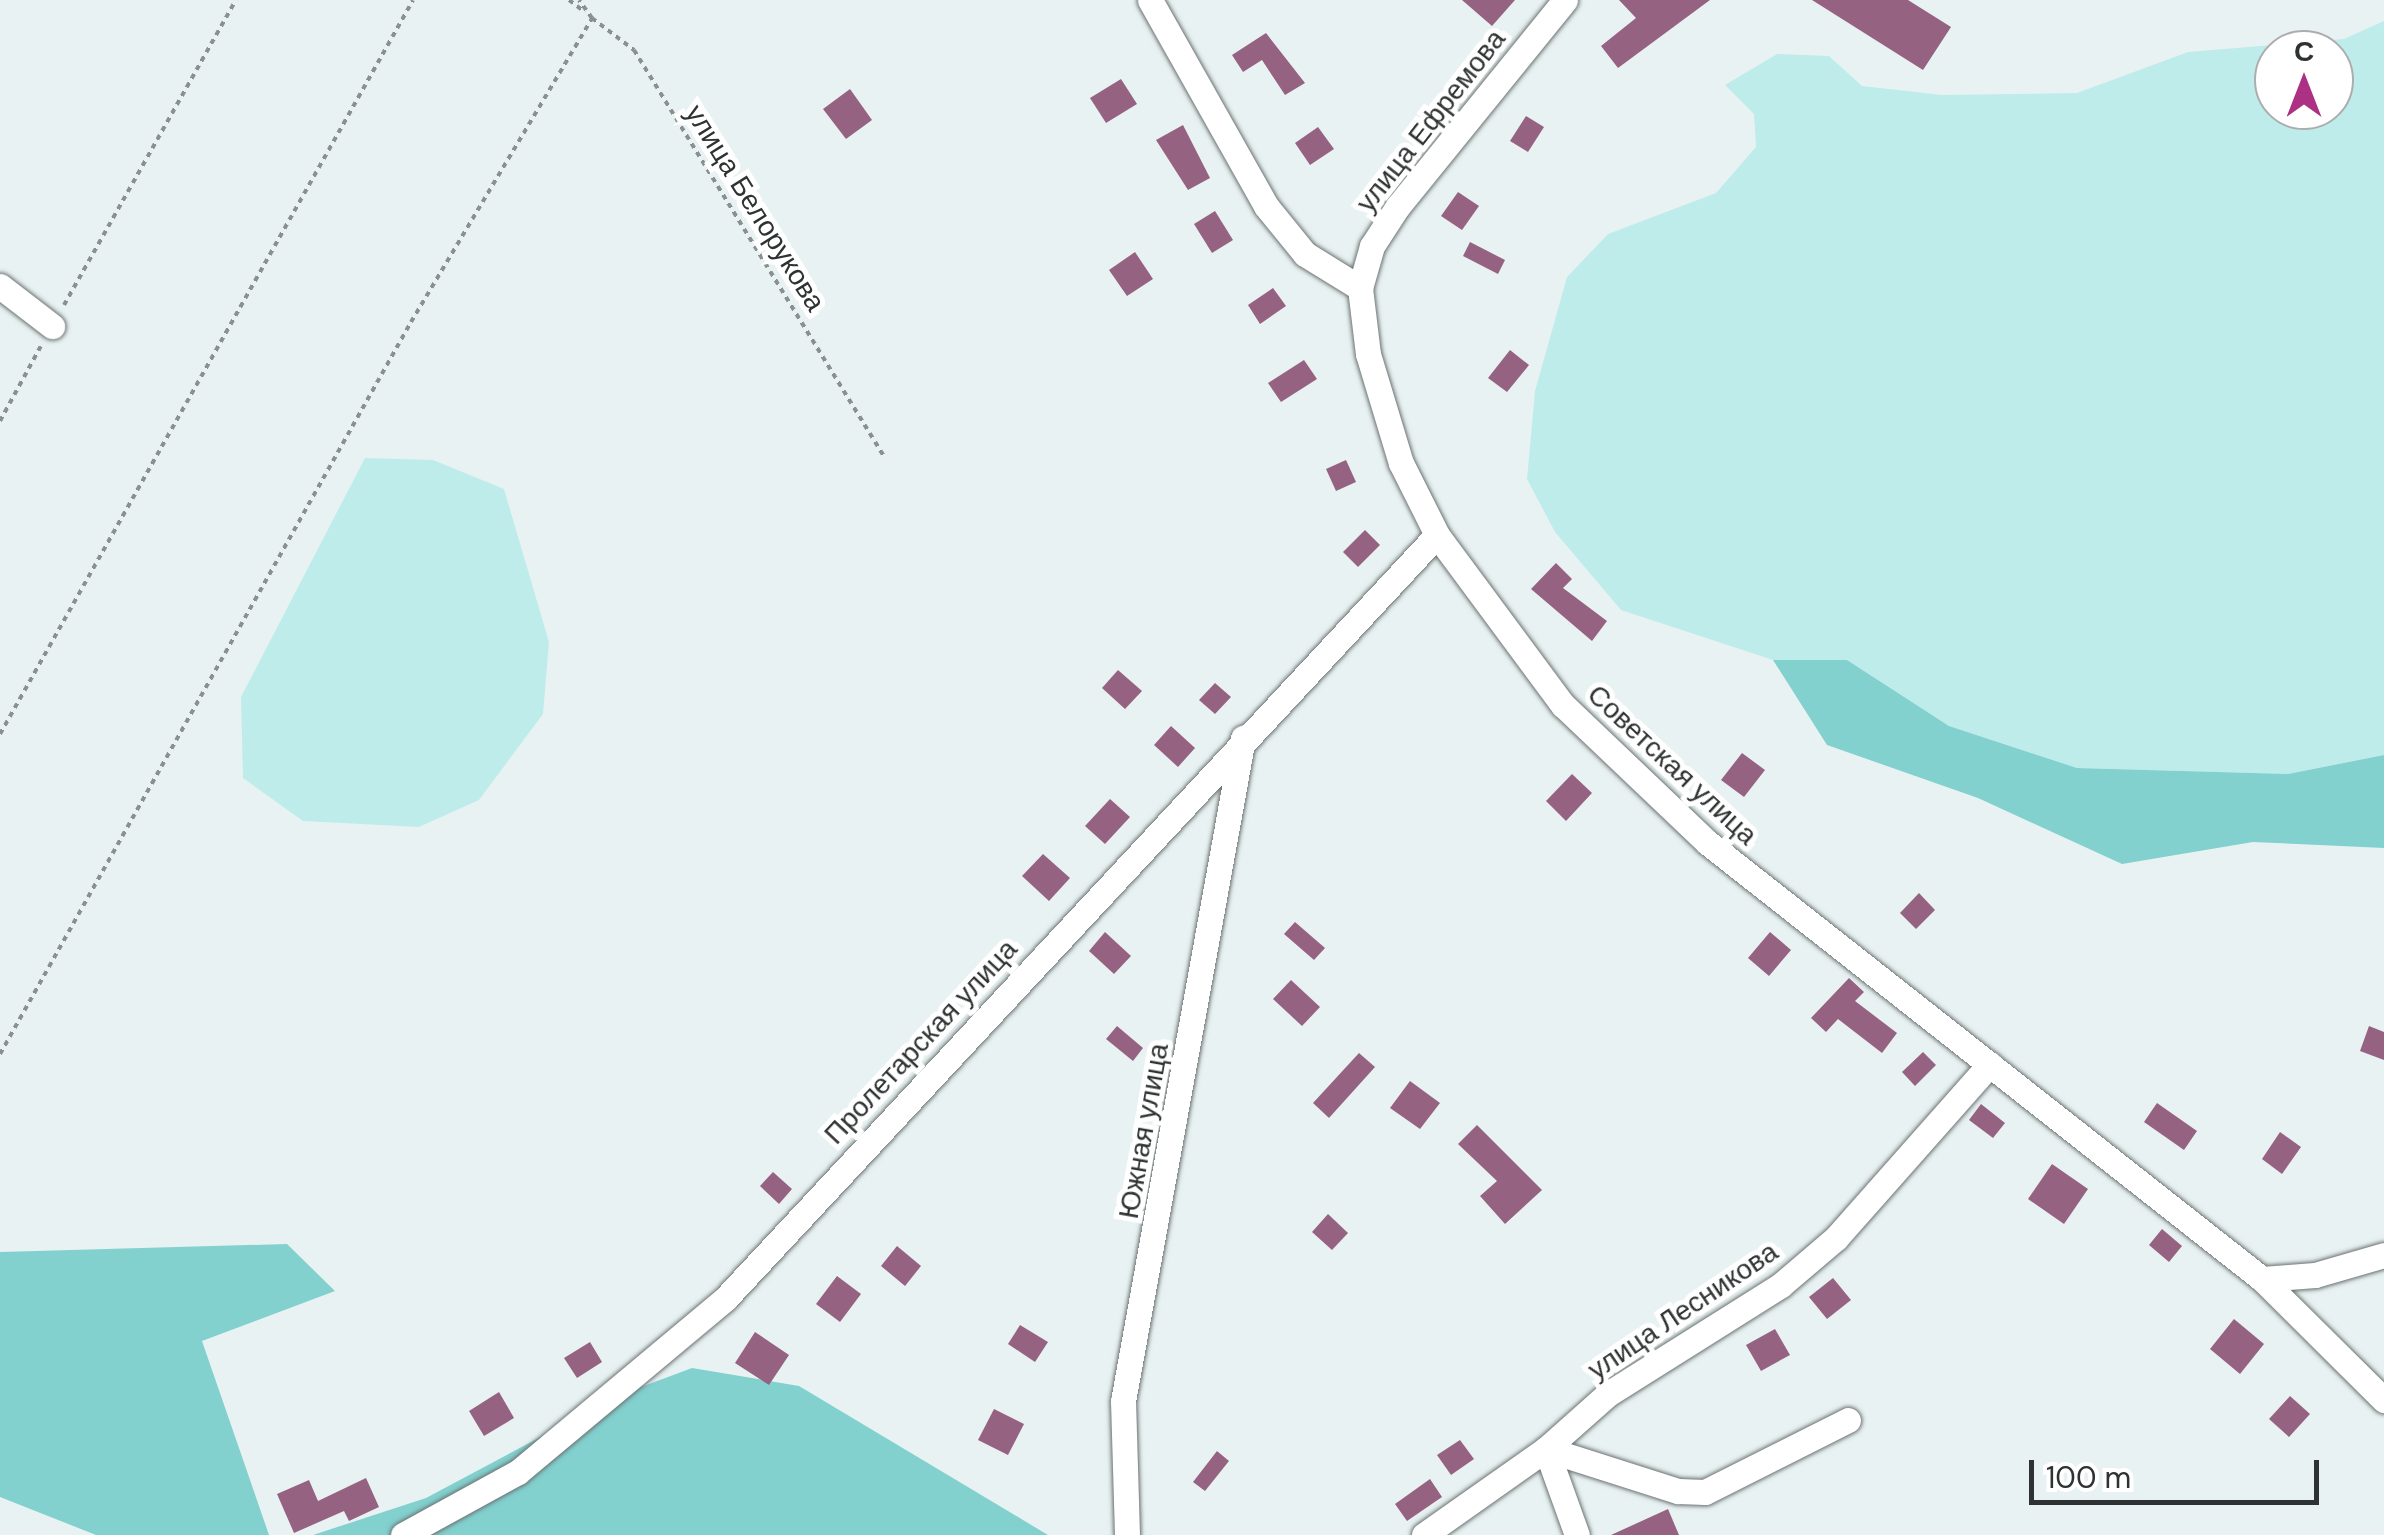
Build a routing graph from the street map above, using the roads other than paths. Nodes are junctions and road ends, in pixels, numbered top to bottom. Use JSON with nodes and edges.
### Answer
{"nodes":[{"id":1,"x":1150,"y":0,"type":"edge"},
{"id":2,"x":1565,"y":0,"type":"edge"},
{"id":3,"x":0,"y":286,"type":"edge"},
{"id":4,"x":1360,"y":288,"type":"junction"},
{"id":5,"x":52,"y":326,"type":"road end"},
{"id":6,"x":1437,"y":536,"type":"junction"},
{"id":7,"x":1243,"y":738,"type":"junction"},
{"id":8,"x":1990,"y":1064,"type":"junction"},
{"id":9,"x":2384,"y":1255,"type":"edge"},
{"id":10,"x":2262,"y":1279,"type":"junction"},
{"id":11,"x":2384,"y":1400,"type":"edge"},
{"id":12,"x":1848,"y":1420,"type":"dead end"},
{"id":13,"x":1546,"y":1449,"type":"junction"},
{"id":14,"x":403,"y":1535,"type":"edge"},
{"id":15,"x":1128,"y":1535,"type":"edge"},
{"id":16,"x":1424,"y":1535,"type":"edge"},
{"id":17,"x":1577,"y":1535,"type":"edge"}],
"edges":[{"from":1,"to":4,"type":"street"},
{"from":2,"to":4,"type":"street","name":"улица Ефремова"},
{"from":3,"to":5,"type":"street"},
{"from":4,"to":6,"type":"street","name":"Советская улица"},
{"from":6,"to":7,"type":"street","name":"Пролетарская улица"},
{"from":6,"to":8,"type":"street","name":"Советская улица"},
{"from":7,"to":14,"type":"street","name":"Пролетарская улица"},
{"from":7,"to":15,"type":"street","name":"Южная улица"},
{"from":8,"to":10,"type":"street","name":"Советская улица"},
{"from":8,"to":13,"type":"street","name":"улица Лесникова"},
{"from":9,"to":10,"type":"street"},
{"from":10,"to":11,"type":"street","name":"Советская улица"},
{"from":12,"to":13,"type":"street"},
{"from":13,"to":16,"type":"street","name":"улица Лесникова"},
{"from":13,"to":17,"type":"street"}]}
